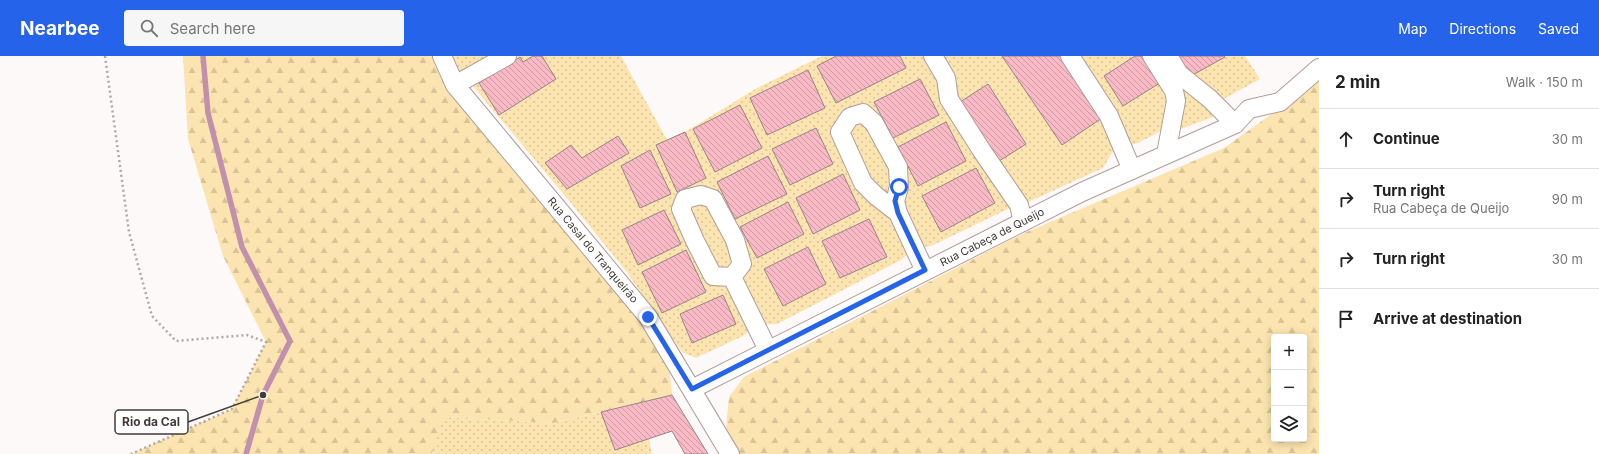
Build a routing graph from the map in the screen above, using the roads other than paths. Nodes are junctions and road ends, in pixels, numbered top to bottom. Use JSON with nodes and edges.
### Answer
{"nodes":[{"id":1,"x":442,"y":56,"type":"edge"},
{"id":2,"x":507,"y":56,"type":"edge"},
{"id":3,"x":933,"y":56,"type":"edge"},
{"id":4,"x":1070,"y":56,"type":"edge"},
{"id":5,"x":1152,"y":56,"type":"edge"},
{"id":6,"x":1168,"y":56,"type":"edge"},
{"id":7,"x":1319,"y":68,"type":"edge"},
{"id":8,"x":455,"y":86,"type":"junction"},
{"id":9,"x":1235,"y":124,"type":"junction"},
{"id":10,"x":1166,"y":154,"type":"junction"},
{"id":11,"x":1132,"y":170,"type":"junction"},
{"id":12,"x":898,"y":213,"type":"junction"},
{"id":13,"x":1023,"y":222,"type":"junction"},
{"id":14,"x":925,"y":270,"type":"junction"},
{"id":15,"x":732,"y":277,"type":"dead end"},
{"id":16,"x":768,"y":350,"type":"junction"},
{"id":17,"x":692,"y":389,"type":"junction"},
{"id":18,"x":730,"y":454,"type":"edge"}],
"edges":[{"from":1,"to":8,"type":"street","name":"Rua Casal do Tranqueirão"},
{"from":2,"to":8,"type":"street"},
{"from":3,"to":13,"type":"street"},
{"from":4,"to":11,"type":"street"},
{"from":5,"to":10,"type":"street"},
{"from":6,"to":9,"type":"street"},
{"from":7,"to":9,"type":"street","name":"Rua Cabeça de Queijo"},
{"from":8,"to":17,"type":"street","name":"Rua Casal do Tranqueirão"},
{"from":9,"to":10,"type":"street","name":"Rua Cabeça de Queijo"},
{"from":10,"to":11,"type":"street","name":"Rua Cabeça de Queijo"},
{"from":11,"to":13,"type":"street","name":"Rua Cabeça de Queijo"},
{"from":12,"to":12,"type":"street"},
{"from":12,"to":14,"type":"street"},
{"from":13,"to":14,"type":"street","name":"Rua Cabeça de Queijo"},
{"from":14,"to":16,"type":"street","name":"Rua Cabeça de Queijo"},
{"from":15,"to":16,"type":"street"},
{"from":16,"to":17,"type":"street","name":"Rua Cabeça de Queijo"},
{"from":17,"to":18,"type":"street","name":"Rua Casal do Tranqueirão"}]}
